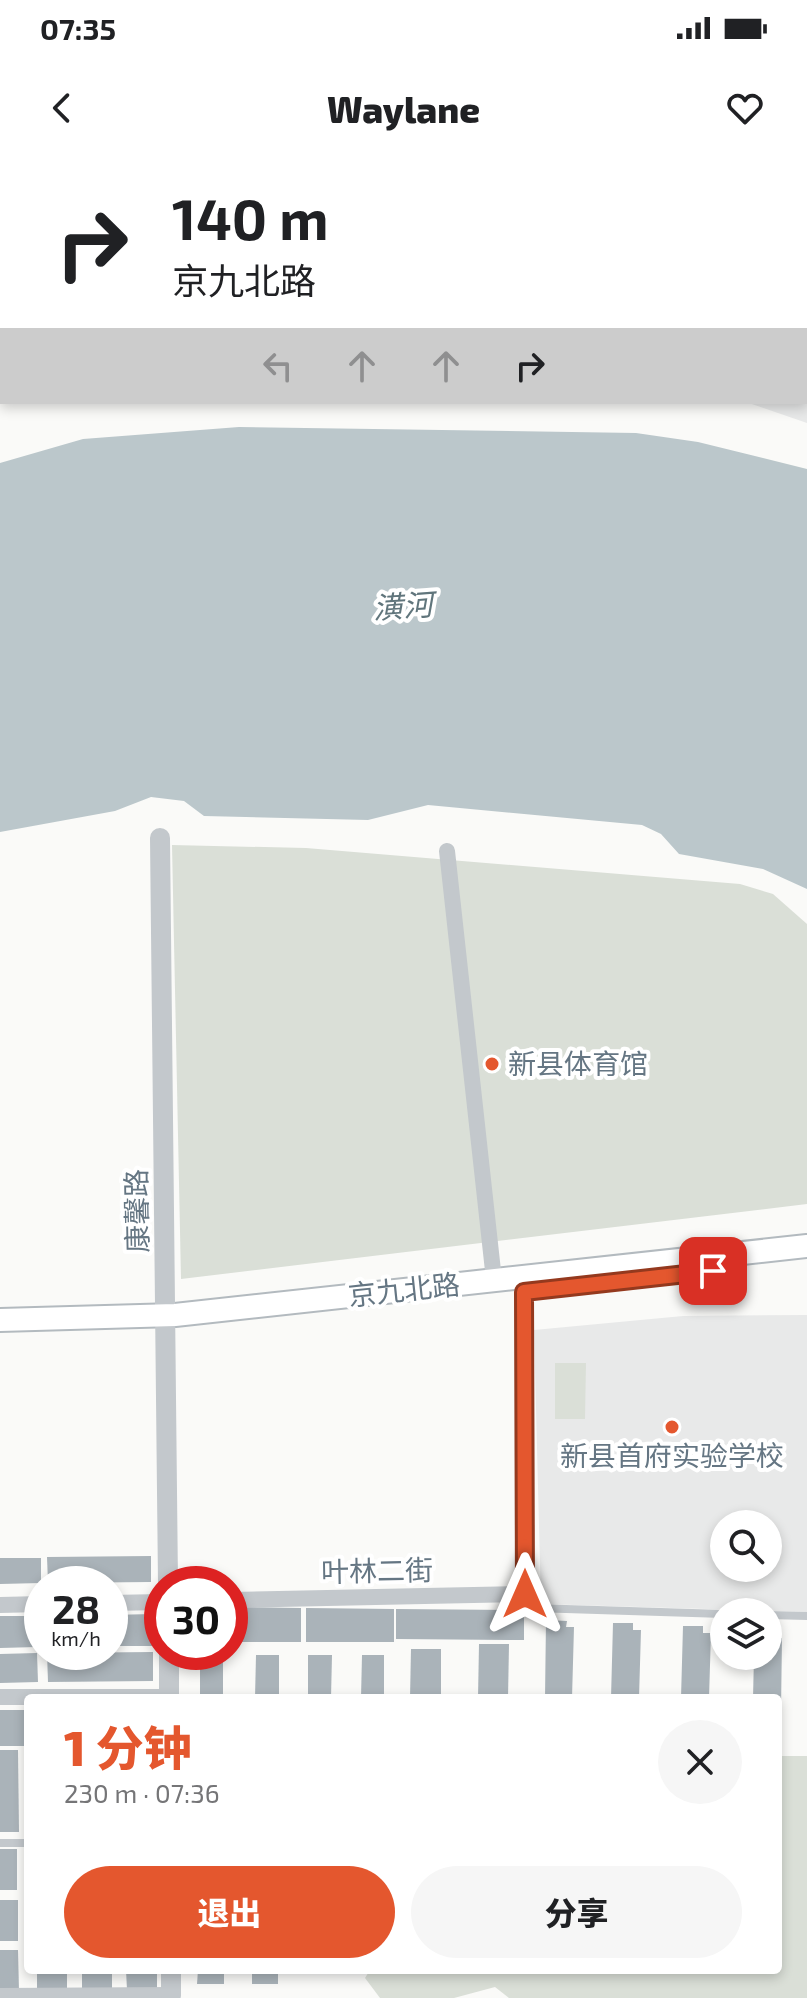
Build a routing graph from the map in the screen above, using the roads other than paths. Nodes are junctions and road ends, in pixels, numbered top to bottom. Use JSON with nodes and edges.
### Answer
{"nodes":[{"id":1,"x":160,"y":838,"type":"dead end"},
{"id":2,"x":447,"y":851,"type":"dead end"},
{"id":3,"x":807,"y":1246,"type":"edge"},
{"id":4,"x":807,"y":1261,"type":"edge"},
{"id":5,"x":494,"y":1280,"type":"junction"},
{"id":6,"x":524,"y":1292,"type":"junction"},
{"id":7,"x":0,"y":1320,"type":"edge"},
{"id":8,"x":167,"y":1323,"type":"junction"},
{"id":9,"x":0,"y":1335,"type":"edge"},
{"id":10,"x":168,"y":1566,"type":"edge"},
{"id":11,"x":525,"y":1594,"type":"junction"},
{"id":12,"x":248,"y":1600,"type":"edge"},
{"id":13,"x":24,"y":1604,"type":"edge"},
{"id":14,"x":0,"y":1605,"type":"edge"},
{"id":15,"x":710,"y":1614,"type":"edge"},
{"id":16,"x":782,"y":1615,"type":"edge"},
{"id":17,"x":807,"y":1616,"type":"edge"},
{"id":18,"x":169,"y":1670,"type":"edge"},
{"id":19,"x":169,"y":1694,"type":"edge"},
{"id":20,"x":0,"y":1697,"type":"edge"},
{"id":21,"x":24,"y":1697,"type":"edge"},
{"id":22,"x":0,"y":1843,"type":"edge"},
{"id":23,"x":24,"y":1843,"type":"edge"},
{"id":24,"x":171,"y":1974,"type":"edge"},
{"id":25,"x":171,"y":1995,"type":"joint"},
{"id":26,"x":0,"y":1996,"type":"edge"}],
"edges":[{"from":1,"to":8,"type":"street","name":"康馨路"},
{"from":2,"to":5,"type":"street"},
{"from":3,"to":5,"type":"main road","name":"京九北路"},
{"from":4,"to":6,"type":"main road","name":"京九北路"},
{"from":5,"to":8,"type":"main road","name":"京九北路"},
{"from":6,"to":8,"type":"main road","name":"京九北路"},
{"from":6,"to":11,"type":"street"},
{"from":7,"to":8,"type":"main road","name":"京九北路"},
{"from":8,"to":9,"type":"main road","name":"京九北路"},
{"from":8,"to":10,"type":"street","name":"康馨路"},
{"from":11,"to":12,"type":"street","name":"叶林二街"},
{"from":11,"to":15,"type":"lane"},
{"from":13,"to":14,"type":"street"},
{"from":16,"to":17,"type":"lane"},
{"from":18,"to":19,"type":"street"},
{"from":20,"to":21,"type":"street"},
{"from":22,"to":23,"type":"lane"},
{"from":24,"to":25,"type":"street"},
{"from":25,"to":26,"type":"street"}]}
